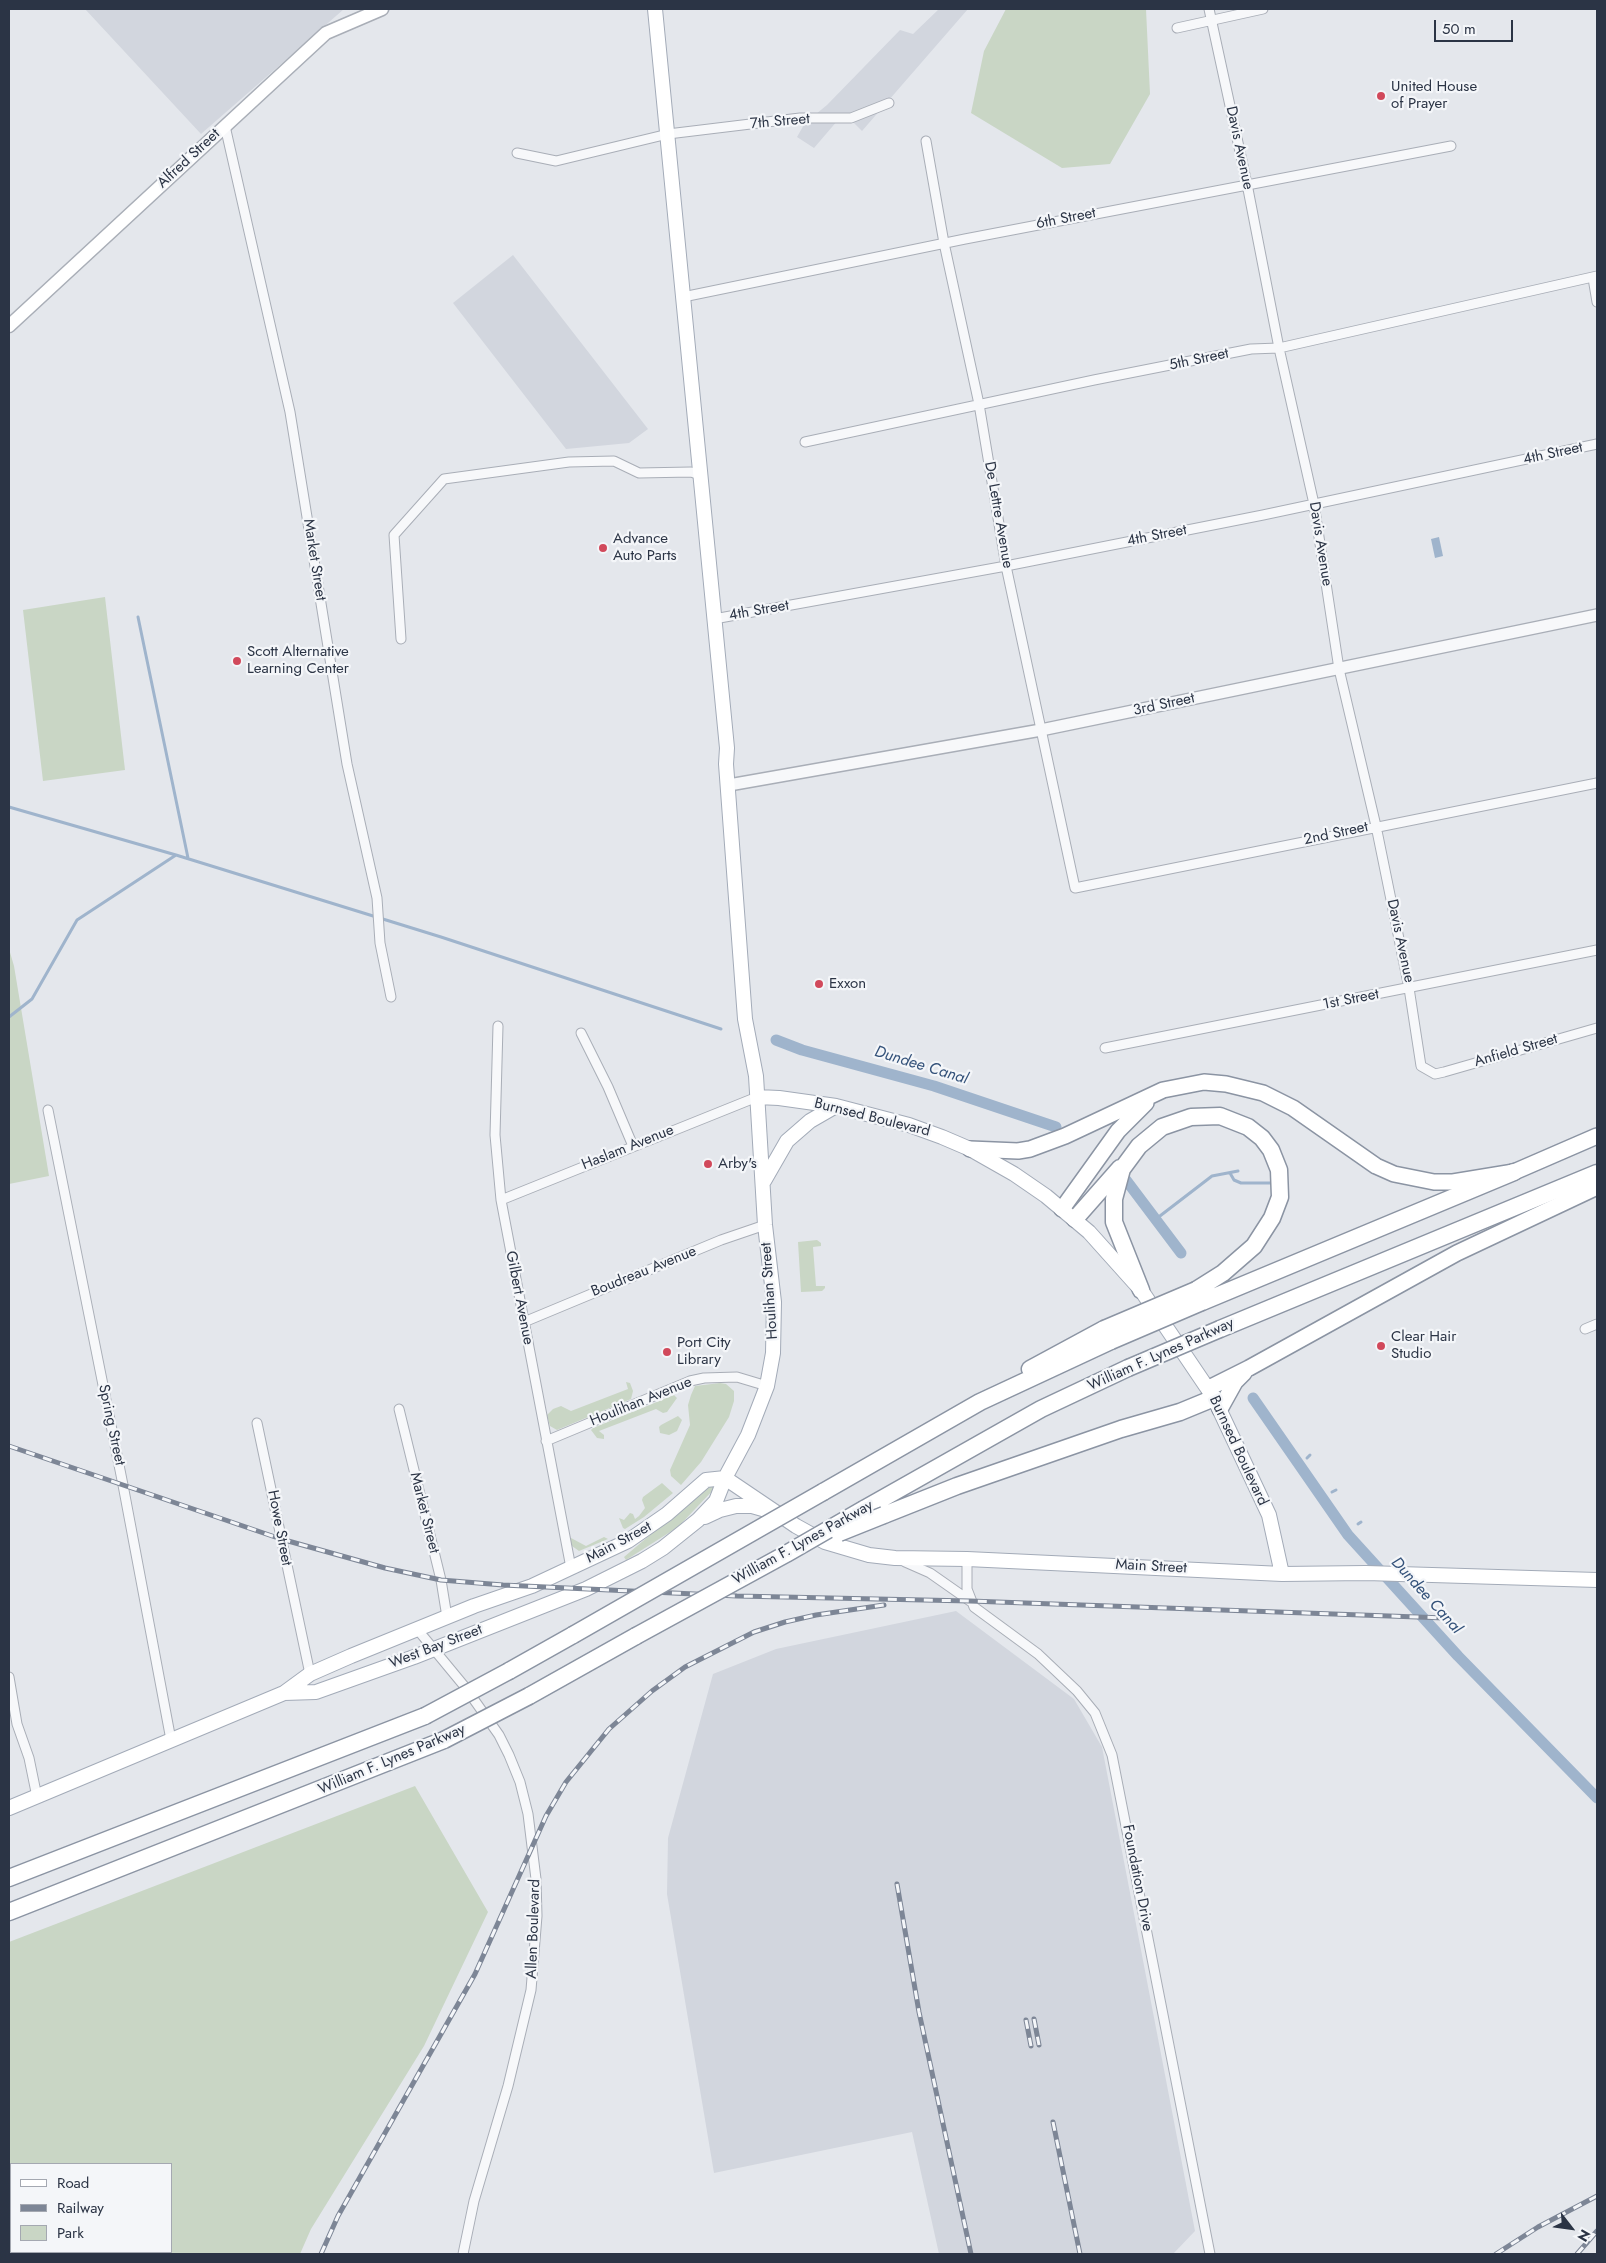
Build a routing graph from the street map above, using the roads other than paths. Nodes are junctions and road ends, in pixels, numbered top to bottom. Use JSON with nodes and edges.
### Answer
{"nodes":[{"id":1,"x":382,"y":9,"type":"edge"},
{"id":2,"x":655,"y":9,"type":"edge"},
{"id":3,"x":1209,"y":9,"type":"edge"},
{"id":4,"x":1263,"y":9,"type":"edge"},
{"id":5,"x":1211,"y":19,"type":"junction"},
{"id":6,"x":1177,"y":28,"type":"dead end"},
{"id":7,"x":890,"y":103,"type":"dead end"},
{"id":8,"x":225,"y":126,"type":"junction"},
{"id":9,"x":668,"y":134,"type":"junction"},
{"id":10,"x":926,"y":142,"type":"dead end"},
{"id":11,"x":1451,"y":146,"type":"dead end"},
{"id":12,"x":517,"y":153,"type":"dead end"},
{"id":13,"x":1248,"y":184,"type":"junction"},
{"id":14,"x":944,"y":243,"type":"junction"},
{"id":15,"x":1595,"y":277,"type":"edge"},
{"id":16,"x":683,"y":297,"type":"junction"},
{"id":17,"x":1597,"y":302,"type":"edge"},
{"id":18,"x":9,"y":326,"type":"edge"},
{"id":19,"x":1279,"y":348,"type":"junction"},
{"id":20,"x":979,"y":404,"type":"junction"},
{"id":21,"x":804,"y":442,"type":"dead end"},
{"id":22,"x":1597,"y":444,"type":"edge"},
{"id":23,"x":700,"y":475,"type":"junction"},
{"id":24,"x":1314,"y":504,"type":"junction"},
{"id":25,"x":1006,"y":566,"type":"junction"},
{"id":26,"x":1597,"y":615,"type":"edge"},
{"id":27,"x":714,"y":619,"type":"junction"},
{"id":28,"x":401,"y":639,"type":"dead end"},
{"id":29,"x":1339,"y":669,"type":"junction"},
{"id":30,"x":1041,"y":730,"type":"junction"},
{"id":31,"x":1597,"y":782,"type":"edge"},
{"id":32,"x":729,"y":785,"type":"junction"},
{"id":33,"x":1376,"y":826,"type":"junction"},
{"id":34,"x":1075,"y":888,"type":"joint"},
{"id":35,"x":1597,"y":950,"type":"edge"},
{"id":36,"x":1409,"y":988,"type":"junction"},
{"id":37,"x":391,"y":997,"type":"dead end"},
{"id":38,"x":498,"y":1026,"type":"dead end"},
{"id":39,"x":1597,"y":1028,"type":"edge"},
{"id":40,"x":581,"y":1033,"type":"dead end"},
{"id":41,"x":1105,"y":1048,"type":"dead end"},
{"id":42,"x":1434,"y":1074,"type":"joint"},
{"id":43,"x":1163,"y":1090,"type":"junction"},
{"id":44,"x":757,"y":1097,"type":"junction"},
{"id":45,"x":836,"y":1106,"type":"junction"},
{"id":46,"x":48,"y":1110,"type":"dead end"},
{"id":47,"x":1597,"y":1136,"type":"edge"},
{"id":48,"x":633,"y":1146,"type":"junction"},
{"id":49,"x":970,"y":1149,"type":"junction"},
{"id":50,"x":1135,"y":1151,"type":"junction"},
{"id":51,"x":1514,"y":1172,"type":"junction"},
{"id":52,"x":1597,"y":1173,"type":"edge"},
{"id":53,"x":763,"y":1182,"type":"junction"},
{"id":54,"x":1597,"y":1186,"type":"edge"},
{"id":55,"x":501,"y":1200,"type":"junction"},
{"id":56,"x":1068,"y":1214,"type":"junction"},
{"id":57,"x":765,"y":1225,"type":"junction"},
{"id":58,"x":1141,"y":1290,"type":"junction"},
{"id":59,"x":1199,"y":1296,"type":"junction"},
{"id":60,"x":524,"y":1322,"type":"junction"},
{"id":61,"x":1597,"y":1324,"type":"edge"},
{"id":62,"x":1586,"y":1329,"type":"dead end"},
{"id":63,"x":1249,"y":1368,"type":"junction"},
{"id":64,"x":767,"y":1386,"type":"junction"},
{"id":65,"x":1214,"y":1398,"type":"junction"},
{"id":66,"x":399,"y":1409,"type":"dead end"},
{"id":67,"x":257,"y":1423,"type":"dead end"},
{"id":68,"x":546,"y":1441,"type":"junction"},
{"id":69,"x":725,"y":1478,"type":"junction"},
{"id":70,"x":774,"y":1512,"type":"junction"},
{"id":71,"x":698,"y":1520,"type":"junction"},
{"id":72,"x":786,"y":1554,"type":"junction"},
{"id":73,"x":895,"y":1558,"type":"junction"},
{"id":74,"x":967,"y":1559,"type":"junction"},
{"id":75,"x":571,"y":1568,"type":"junction"},
{"id":76,"x":1282,"y":1574,"type":"junction"},
{"id":77,"x":1597,"y":1580,"type":"edge"},
{"id":78,"x":532,"y":1586,"type":"joint"},
{"id":79,"x":586,"y":1589,"type":"joint"},
{"id":80,"x":970,"y":1601,"type":"junction"},
{"id":81,"x":447,"y":1617,"type":"junction"},
{"id":82,"x":417,"y":1629,"type":"junction"},
{"id":83,"x":434,"y":1648,"type":"junction"},
{"id":84,"x":310,"y":1674,"type":"junction"},
{"id":85,"x":9,"y":1677,"type":"edge"},
{"id":86,"x":284,"y":1693,"type":"junction"},
{"id":87,"x":171,"y":1740,"type":"junction"},
{"id":88,"x":37,"y":1797,"type":"junction"},
{"id":89,"x":9,"y":1808,"type":"edge"},
{"id":90,"x":9,"y":1878,"type":"edge"},
{"id":91,"x":9,"y":1912,"type":"edge"},
{"id":92,"x":463,"y":2254,"type":"edge"},
{"id":93,"x":1210,"y":2254,"type":"edge"}],
"edges":[{"from":1,"to":8,"type":"main road","name":"Alfred Street"},
{"from":2,"to":9,"type":"main road","name":"Houlihan Street"},
{"from":3,"to":5,"type":"street","name":"Davis Avenue"},
{"from":4,"to":5,"type":"street"},
{"from":5,"to":6,"type":"street"},
{"from":5,"to":13,"type":"street","name":"Davis Avenue"},
{"from":7,"to":9,"type":"street","name":"7th Street"},
{"from":8,"to":18,"type":"main road","name":"Alfred Street"},
{"from":8,"to":37,"type":"street","name":"Market Street"},
{"from":9,"to":12,"type":"street","name":"7th Street"},
{"from":9,"to":16,"type":"main road","name":"Houlihan Street"},
{"from":10,"to":14,"type":"street","name":"De Lettre Avenue"},
{"from":11,"to":13,"type":"street","name":"6th Street"},
{"from":13,"to":14,"type":"street","name":"6th Street"},
{"from":13,"to":19,"type":"street","name":"Davis Avenue"},
{"from":14,"to":16,"type":"street","name":"6th Street"},
{"from":14,"to":20,"type":"street","name":"De Lettre Avenue"},
{"from":15,"to":17,"type":"street"},
{"from":15,"to":19,"type":"street","name":"5th Street"},
{"from":16,"to":23,"type":"main road","name":"Houlihan Street"},
{"from":19,"to":20,"type":"street","name":"5th Street"},
{"from":19,"to":24,"type":"street","name":"Davis Avenue"},
{"from":20,"to":21,"type":"street","name":"5th Street"},
{"from":20,"to":25,"type":"street","name":"De Lettre Avenue"},
{"from":22,"to":24,"type":"street","name":"4th Street"},
{"from":23,"to":27,"type":"main road","name":"Houlihan Street"},
{"from":23,"to":28,"type":"street"},
{"from":24,"to":25,"type":"street","name":"4th Street"},
{"from":24,"to":29,"type":"street","name":"Davis Avenue"},
{"from":25,"to":27,"type":"street","name":"4th Street"},
{"from":25,"to":30,"type":"street","name":"De Lettre Avenue"},
{"from":26,"to":29,"type":"street","name":"3rd Street"},
{"from":27,"to":32,"type":"main road","name":"Houlihan Street"},
{"from":29,"to":30,"type":"street","name":"3rd Street"},
{"from":29,"to":33,"type":"street","name":"Davis Avenue"},
{"from":30,"to":32,"type":"street","name":"3rd Street"},
{"from":30,"to":34,"type":"street","name":"De Lettre Avenue"},
{"from":31,"to":33,"type":"street","name":"2nd Street"},
{"from":32,"to":44,"type":"main road","name":"Houlihan Street"},
{"from":33,"to":34,"type":"street","name":"2nd Street"},
{"from":33,"to":36,"type":"street","name":"Davis Avenue"},
{"from":35,"to":36,"type":"street","name":"1st Street"},
{"from":36,"to":41,"type":"street","name":"1st Street"},
{"from":36,"to":42,"type":"street","name":"Davis Avenue"},
{"from":38,"to":55,"type":"street","name":"Gilbert Avenue"},
{"from":39,"to":42,"type":"street","name":"Anfield Street"},
{"from":40,"to":48,"type":"street"},
{"from":43,"to":49,"type":"highway"},
{"from":43,"to":51,"type":"highway"},
{"from":43,"to":56,"type":"highway"},
{"from":44,"to":45,"type":"main road","name":"Burnsed Boulevard"},
{"from":44,"to":48,"type":"street","name":"Haslam Avenue"},
{"from":44,"to":53,"type":"main road","name":"Houlihan Street"},
{"from":45,"to":49,"type":"main road","name":"Burnsed Boulevard"},
{"from":45,"to":53,"type":"main road"},
{"from":46,"to":87,"type":"street","name":"Spring Street"},
{"from":47,"to":51,"type":"highway"},
{"from":48,"to":55,"type":"street","name":"Haslam Avenue"},
{"from":49,"to":56,"type":"main road","name":"Burnsed Boulevard"},
{"from":50,"to":56,"type":"highway"},
{"from":50,"to":58,"type":"highway"},
{"from":50,"to":59,"type":"highway"},
{"from":51,"to":59,"type":"highway","name":"William F. Lynes Parkway"},
{"from":52,"to":72,"type":"highway","name":"William F. Lynes Parkway","bridge":true},
{"from":53,"to":57,"type":"main road","name":"Houlihan Street"},
{"from":54,"to":63,"type":"highway"},
{"from":55,"to":60,"type":"street","name":"Gilbert Avenue"},
{"from":56,"to":58,"type":"main road","name":"Burnsed Boulevard"},
{"from":57,"to":60,"type":"street","name":"Boudreau Avenue"},
{"from":57,"to":64,"type":"main road","name":"Houlihan Street"},
{"from":58,"to":65,"type":"main road","name":"Burnsed Boulevard"},
{"from":59,"to":90,"type":"highway","name":"William F. Lynes Parkway","bridge":true},
{"from":60,"to":68,"type":"street","name":"Gilbert Avenue"},
{"from":61,"to":62,"type":"street"},
{"from":63,"to":65,"type":"highway"},
{"from":63,"to":65,"type":"highway"},
{"from":64,"to":68,"type":"street","name":"Houlihan Avenue"},
{"from":64,"to":69,"type":"main road","name":"Houlihan Street"},
{"from":65,"to":72,"type":"highway","bridge":true},
{"from":65,"to":76,"type":"main road","name":"Burnsed Boulevard"},
{"from":66,"to":81,"type":"street","name":"Market Street"},
{"from":67,"to":84,"type":"street","name":"Howe Street"},
{"from":68,"to":75,"type":"street","name":"Gilbert Avenue"},
{"from":69,"to":70,"type":"main road","name":"Main Street"},
{"from":69,"to":71,"type":"main road","name":"Main Street"},
{"from":69,"to":75,"type":"main road","name":"Main Street"},
{"from":70,"to":71,"type":"main road"},
{"from":70,"to":73,"type":"main road","name":"Main Street"},
{"from":71,"to":79,"type":"main road","name":"Main Street"},
{"from":72,"to":91,"type":"highway","name":"William F. Lynes Parkway","bridge":true},
{"from":73,"to":74,"type":"main road","name":"Main Street"},
{"from":73,"to":80,"type":"street","name":"Foundation Drive"},
{"from":74,"to":76,"type":"main road","name":"Main Street"},
{"from":74,"to":80,"type":"street"},
{"from":75,"to":78,"type":"main road","name":"Main Street"},
{"from":76,"to":77,"type":"main road","name":"Main Street"},
{"from":78,"to":81,"type":"main road","name":"West Bay Street"},
{"from":79,"to":83,"type":"main road","name":"West Bay Street"},
{"from":80,"to":93,"type":"street","name":"Foundation Drive"},
{"from":81,"to":82,"type":"main road","name":"West Bay Street"},
{"from":82,"to":83,"type":"street","name":"Allen Boulevard"},
{"from":82,"to":84,"type":"main road","name":"West Bay Street"},
{"from":83,"to":86,"type":"main road","name":"West Bay Street"},
{"from":83,"to":92,"type":"street","name":"Allen Boulevard"},
{"from":84,"to":86,"type":"main road","name":"West Bay Street"},
{"from":85,"to":88,"type":"street"},
{"from":86,"to":87,"type":"main road","name":"West Bay Street"},
{"from":87,"to":88,"type":"main road","name":"West Bay Street"},
{"from":88,"to":89,"type":"main road","name":"West Bay Street"}]}
